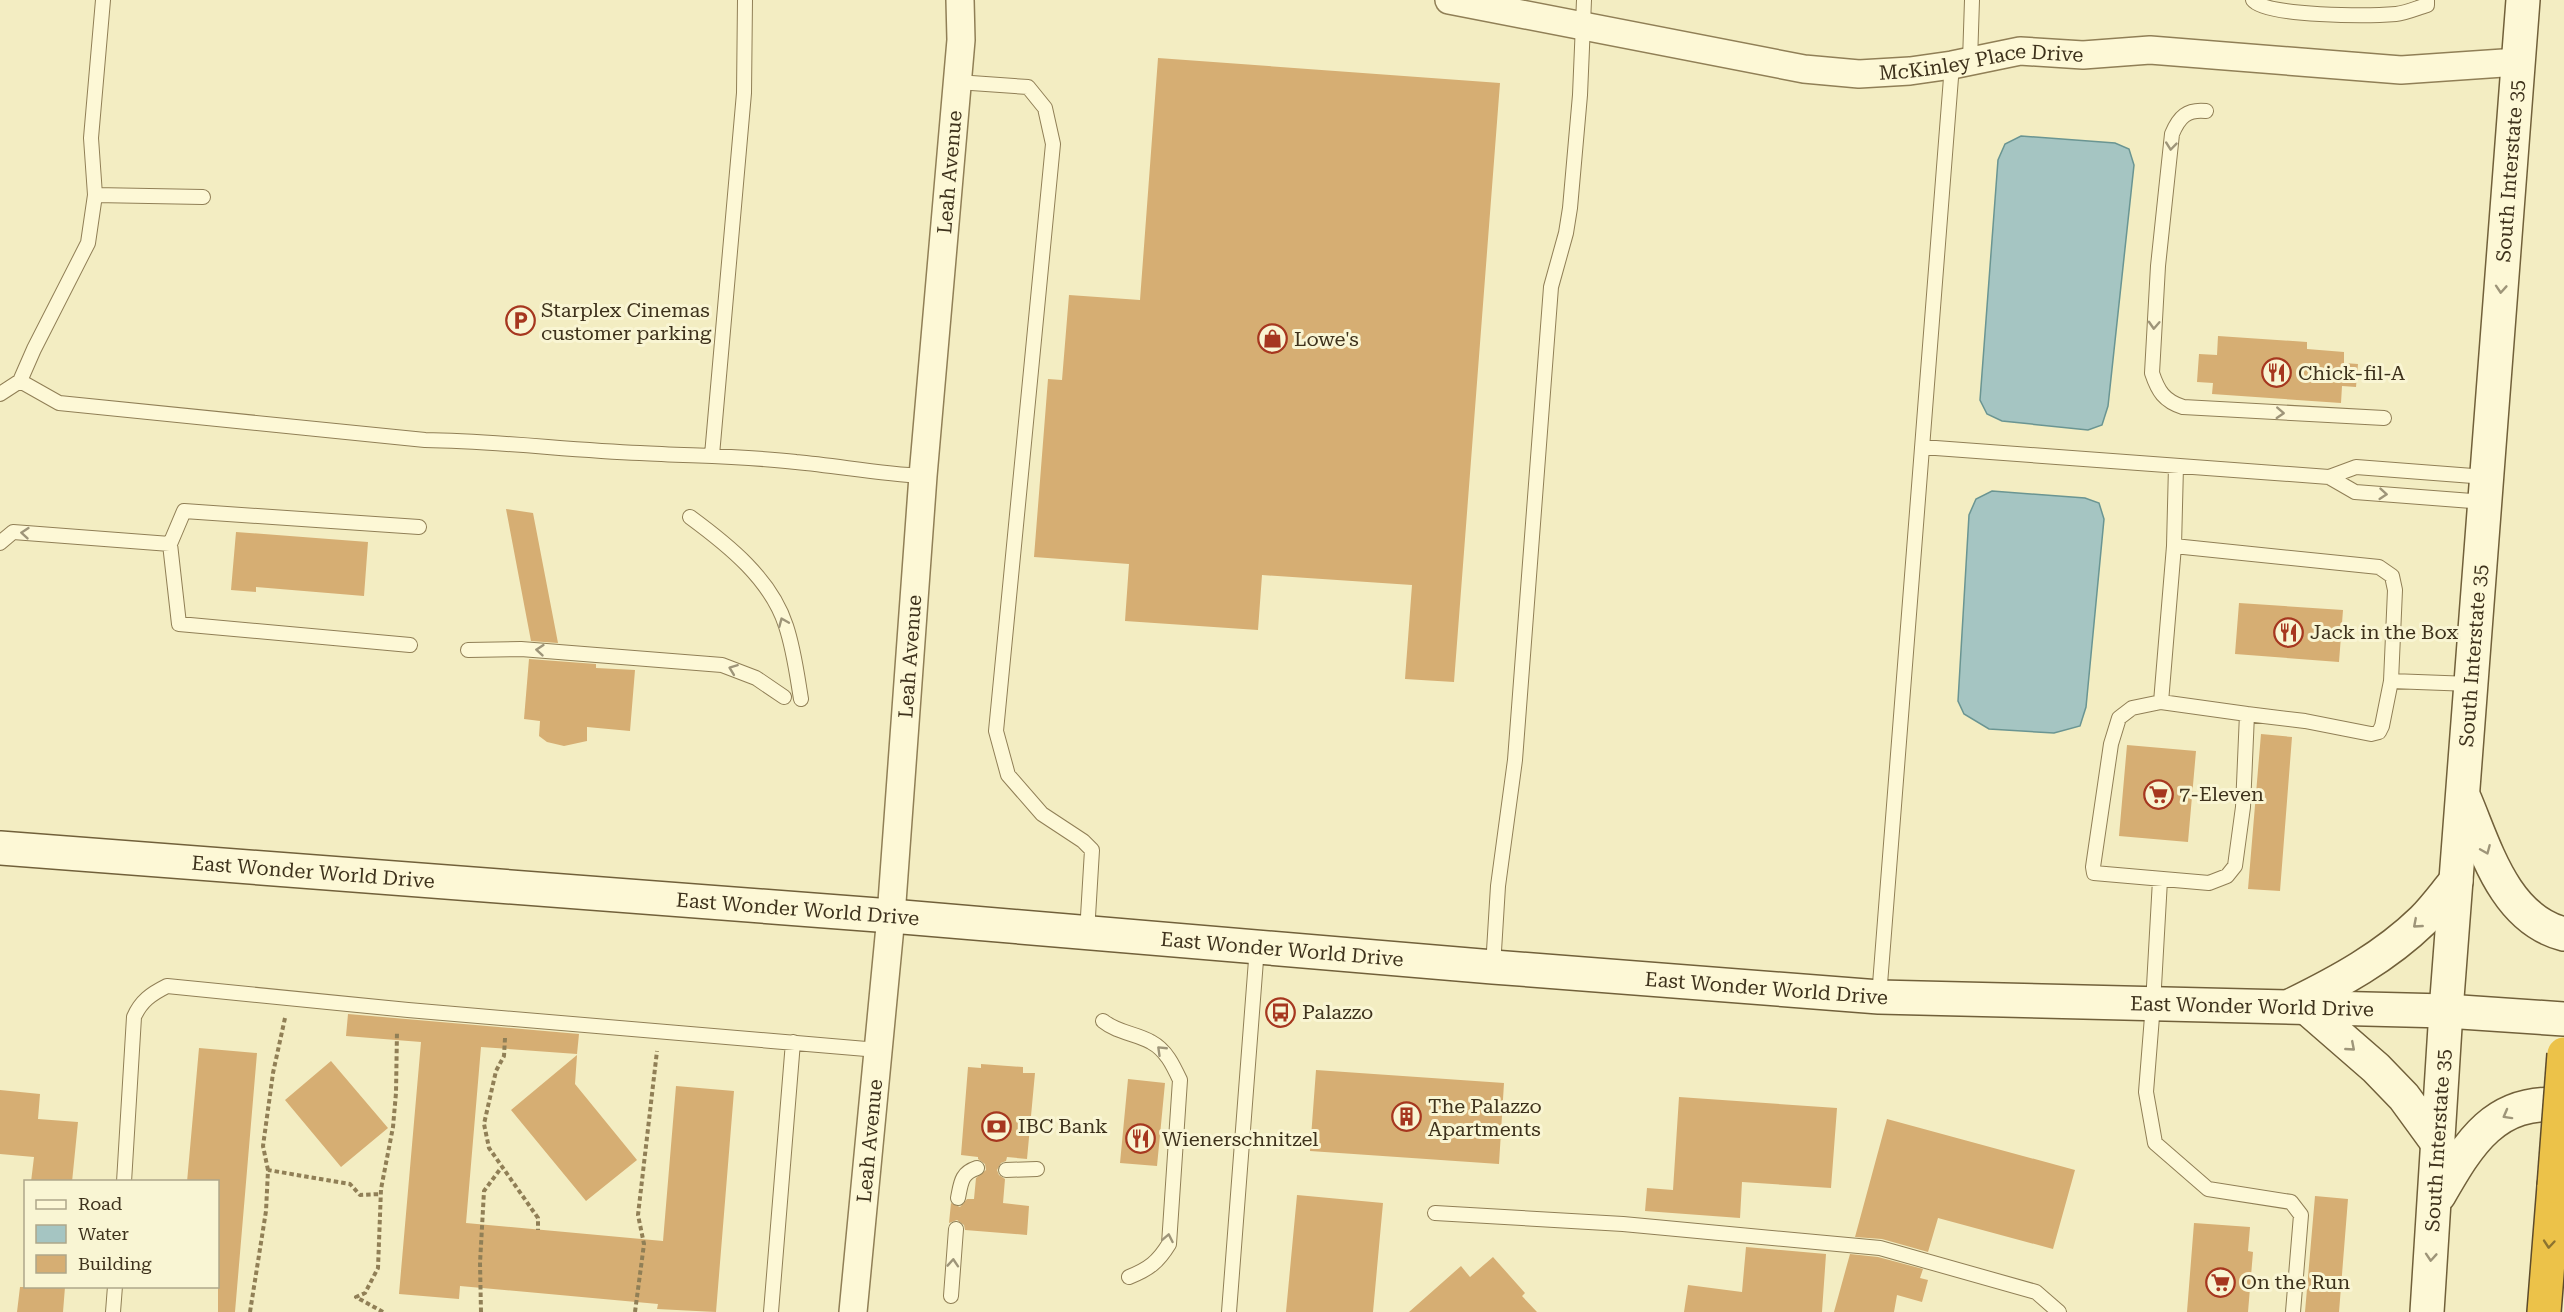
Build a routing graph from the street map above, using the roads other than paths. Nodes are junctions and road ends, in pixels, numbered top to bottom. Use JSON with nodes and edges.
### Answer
{"nodes":[{"id":1,"x":103,"y":0,"type":"edge"},
{"id":2,"x":744,"y":0,"type":"edge"},
{"id":3,"x":960,"y":0,"type":"edge"},
{"id":4,"x":1449,"y":0,"type":"edge"},
{"id":5,"x":1584,"y":0,"type":"edge"},
{"id":6,"x":1972,"y":0,"type":"edge"},
{"id":7,"x":2253,"y":0,"type":"edge"},
{"id":8,"x":2427,"y":0,"type":"edge"},
{"id":9,"x":2523,"y":0,"type":"edge"},
{"id":10,"x":1545,"y":10,"type":"edge"},
{"id":11,"x":1583,"y":28,"type":"junction"},
{"id":12,"x":2518,"y":62,"type":"junction"},
{"id":13,"x":1961,"y":63,"type":"junction"},
{"id":14,"x":957,"y":82,"type":"junction"},
{"id":15,"x":2206,"y":111,"type":"dead end"},
{"id":16,"x":95,"y":195,"type":"junction"},
{"id":17,"x":203,"y":197,"type":"dead end"},
{"id":18,"x":20,"y":381,"type":"junction"},
{"id":19,"x":0,"y":394,"type":"edge"},
{"id":20,"x":2384,"y":418,"type":"dead end"},
{"id":21,"x":1922,"y":447,"type":"junction"},
{"id":22,"x":712,"y":455,"type":"junction"},
{"id":23,"x":2176,"y":466,"type":"junction"},
{"id":24,"x":923,"y":476,"type":"junction"},
{"id":25,"x":2329,"y":477,"type":"junction"},
{"id":26,"x":2486,"y":490,"type":"junction"},
{"id":27,"x":690,"y":517,"type":"dead end"},
{"id":28,"x":419,"y":527,"type":"dead end"},
{"id":29,"x":0,"y":543,"type":"edge"},
{"id":30,"x":170,"y":544,"type":"junction"},
{"id":31,"x":2174,"y":546,"type":"junction"},
{"id":32,"x":410,"y":645,"type":"dead end"},
{"id":33,"x":468,"y":650,"type":"dead end"},
{"id":34,"x":2391,"y":681,"type":"junction"},
{"id":35,"x":2471,"y":684,"type":"junction"},
{"id":36,"x":784,"y":697,"type":"dead end"},
{"id":37,"x":801,"y":699,"type":"dead end"},
{"id":38,"x":2161,"y":702,"type":"junction"},
{"id":39,"x":2247,"y":714,"type":"junction"},
{"id":40,"x":2463,"y":796,"type":"junction"},
{"id":41,"x":0,"y":848,"type":"edge"},
{"id":42,"x":2160,"y":880,"type":"junction"},
{"id":43,"x":2456,"y":881,"type":"junction"},
{"id":44,"x":891,"y":916,"type":"junction"},
{"id":45,"x":1087,"y":933,"type":"junction"},
{"id":46,"x":2564,"y":934,"type":"edge"},
{"id":47,"x":1257,"y":947,"type":"junction"},
{"id":48,"x":1493,"y":967,"type":"junction"},
{"id":49,"x":1880,"y":997,"type":"junction"},
{"id":50,"x":2153,"y":1004,"type":"junction"},
{"id":51,"x":2298,"y":1008,"type":"junction"},
{"id":52,"x":2446,"y":1011,"type":"junction"},
{"id":53,"x":2564,"y":1019,"type":"edge"},
{"id":54,"x":1103,"y":1021,"type":"dead end"},
{"id":55,"x":793,"y":1042,"type":"junction"},
{"id":56,"x":878,"y":1050,"type":"junction"},
{"id":57,"x":2564,"y":1054,"type":"edge"},
{"id":58,"x":2564,"y":1105,"type":"edge"},
{"id":59,"x":2439,"y":1144,"type":"junction"},
{"id":60,"x":977,"y":1168,"type":"dead end"},
{"id":61,"x":1037,"y":1169,"type":"dead end"},
{"id":62,"x":1006,"y":1170,"type":"dead end"},
{"id":63,"x":124,"y":1180,"type":"edge"},
{"id":64,"x":958,"y":1198,"type":"dead end"},
{"id":65,"x":2436,"y":1202,"type":"junction"},
{"id":66,"x":1435,"y":1213,"type":"dead end"},
{"id":67,"x":956,"y":1229,"type":"dead end"},
{"id":68,"x":1129,"y":1276,"type":"dead end"},
{"id":69,"x":115,"y":1288,"type":"edge"},
{"id":70,"x":951,"y":1296,"type":"dead end"},
{"id":71,"x":113,"y":1312,"type":"edge"},
{"id":72,"x":771,"y":1312,"type":"edge"},
{"id":73,"x":853,"y":1312,"type":"edge"},
{"id":74,"x":1229,"y":1312,"type":"edge"},
{"id":75,"x":2059,"y":1312,"type":"edge"},
{"id":76,"x":2293,"y":1312,"type":"edge"},
{"id":77,"x":2427,"y":1312,"type":"edge"},
{"id":78,"x":2544,"y":1312,"type":"edge"}],
"edges":[{"from":1,"to":16,"type":"lane"},
{"from":2,"to":22,"type":"lane"},
{"from":3,"to":14,"type":"street","name":"Leah Avenue"},
{"from":4,"to":10,"type":"street","name":"McKinley Place Drive"},
{"from":5,"to":11,"type":"lane"},
{"from":6,"to":13,"type":"lane"},
{"from":7,"to":8,"type":"lane"},
{"from":9,"to":12,"type":"main road","name":"South Interstate 35"},
{"from":10,"to":11,"type":"street","name":"McKinley Place Drive"},
{"from":11,"to":13,"type":"street","name":"McKinley Place Drive"},
{"from":11,"to":48,"type":"lane"},
{"from":12,"to":13,"type":"street","name":"McKinley Place Drive"},
{"from":12,"to":26,"type":"main road","name":"South Interstate 35","one_way":true},
{"from":13,"to":21,"type":"lane"},
{"from":14,"to":24,"type":"street","name":"Leah Avenue"},
{"from":14,"to":45,"type":"lane"},
{"from":15,"to":20,"type":"lane","one_way":true},
{"from":16,"to":17,"type":"lane"},
{"from":16,"to":18,"type":"lane"},
{"from":18,"to":19,"type":"lane"},
{"from":18,"to":22,"type":"lane"},
{"from":21,"to":23,"type":"lane"},
{"from":21,"to":49,"type":"lane"},
{"from":22,"to":24,"type":"lane"},
{"from":23,"to":25,"type":"lane"},
{"from":23,"to":31,"type":"lane"},
{"from":24,"to":44,"type":"street","name":"Leah Avenue"},
{"from":25,"to":26,"type":"lane"},
{"from":25,"to":26,"type":"lane","one_way":true},
{"from":26,"to":35,"type":"main road","name":"South Interstate 35"},
{"from":37,"to":27,"type":"lane","one_way":true},
{"from":28,"to":30,"type":"lane"},
{"from":30,"to":29,"type":"lane","one_way":true},
{"from":30,"to":32,"type":"lane"},
{"from":31,"to":34,"type":"lane"},
{"from":31,"to":38,"type":"lane"},
{"from":36,"to":33,"type":"lane","one_way":true},
{"from":34,"to":35,"type":"lane"},
{"from":34,"to":39,"type":"lane"},
{"from":35,"to":40,"type":"main road","name":"South Interstate 35"},
{"from":38,"to":39,"type":"lane"},
{"from":38,"to":42,"type":"lane"},
{"from":39,"to":42,"type":"lane"},
{"from":40,"to":43,"type":"main road","name":"South Interstate 35"},
{"from":40,"to":46,"type":"main road","one_way":true},
{"from":41,"to":44,"type":"main road","name":"East Wonder World Drive"},
{"from":42,"to":50,"type":"lane"},
{"from":43,"to":51,"type":"main road","one_way":true},
{"from":43,"to":52,"type":"main road","name":"South Interstate 35"},
{"from":44,"to":45,"type":"main road","name":"East Wonder World Drive"},
{"from":44,"to":56,"type":"street","name":"Leah Avenue"},
{"from":45,"to":47,"type":"main road","name":"East Wonder World Drive"},
{"from":47,"to":48,"type":"main road","name":"East Wonder World Drive"},
{"from":47,"to":74,"type":"lane"},
{"from":48,"to":49,"type":"main road","name":"East Wonder World Drive"},
{"from":49,"to":50,"type":"main road","name":"East Wonder World Drive"},
{"from":50,"to":51,"type":"main road","name":"East Wonder World Drive"},
{"from":50,"to":76,"type":"lane"},
{"from":51,"to":52,"type":"main road","name":"East Wonder World Drive"},
{"from":51,"to":59,"type":"main road","one_way":true},
{"from":52,"to":53,"type":"main road","name":"East Wonder World Drive"},
{"from":52,"to":59,"type":"main road","name":"South Interstate 35"},
{"from":68,"to":54,"type":"lane","one_way":true},
{"from":55,"to":56,"type":"lane"},
{"from":55,"to":63,"type":"lane"},
{"from":55,"to":72,"type":"lane"},
{"from":56,"to":73,"type":"street","name":"Leah Avenue"},
{"from":57,"to":78,"type":"highway","one_way":true,"bridge":true},
{"from":58,"to":65,"type":"main road","one_way":true},
{"from":59,"to":65,"type":"main road","name":"South Interstate 35"},
{"from":60,"to":64,"type":"lane"},
{"from":61,"to":62,"type":"lane"},
{"from":65,"to":77,"type":"main road","name":"South Interstate 35","one_way":true},
{"from":66,"to":75,"type":"lane"},
{"from":70,"to":67,"type":"lane","one_way":true},
{"from":69,"to":71,"type":"lane"}]}
